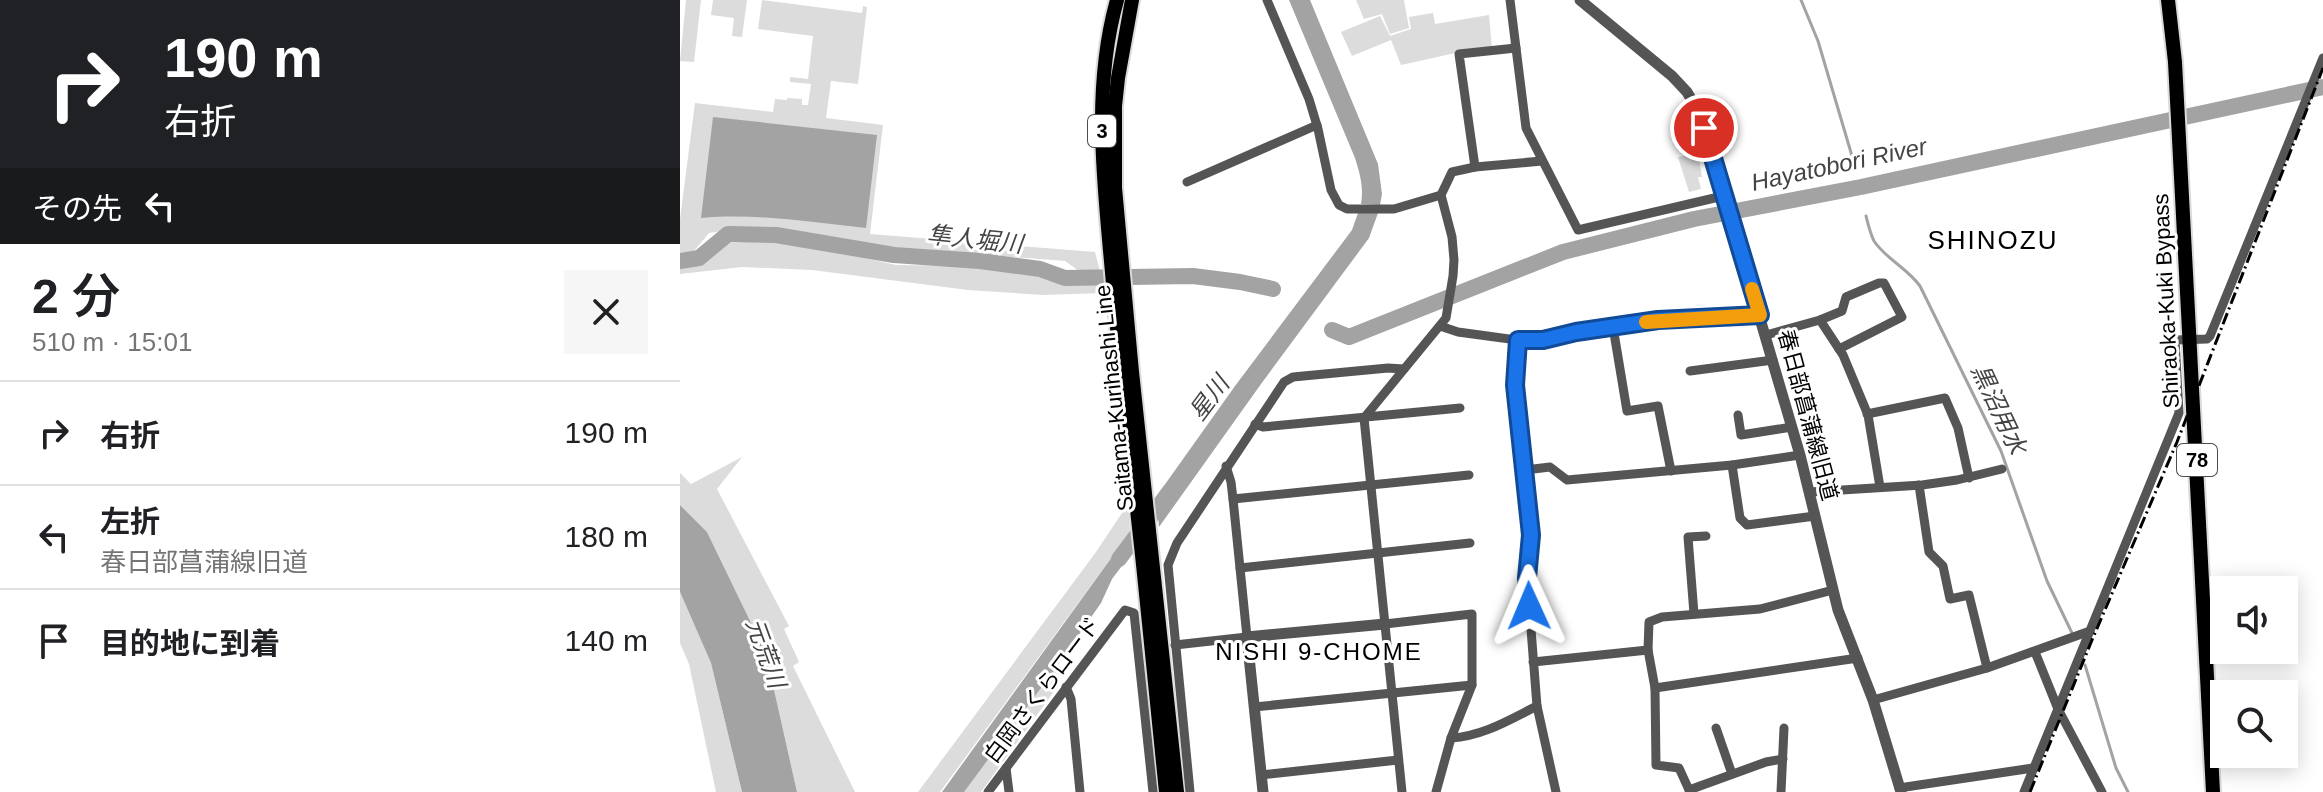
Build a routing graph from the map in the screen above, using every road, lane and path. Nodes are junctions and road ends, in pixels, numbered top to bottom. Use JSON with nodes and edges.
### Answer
{"nodes":[{"id":1,"x":1117,"y":0,"type":"edge"},
{"id":2,"x":1132,"y":0,"type":"edge"},
{"id":3,"x":1267,"y":0,"type":"edge"},
{"id":4,"x":1510,"y":0,"type":"edge"},
{"id":5,"x":1580,"y":0,"type":"edge"},
{"id":6,"x":2168,"y":0,"type":"edge"},
{"id":7,"x":1516,"y":48,"type":"junction"},
{"id":8,"x":2323,"y":58,"type":"edge"},
{"id":9,"x":1317,"y":125,"type":"junction"},
{"id":10,"x":1542,"y":161,"type":"junction"},
{"id":11,"x":1475,"y":167,"type":"junction"},
{"id":12,"x":1187,"y":182,"type":"dead end"},
{"id":13,"x":1441,"y":195,"type":"junction"},
{"id":14,"x":1724,"y":199,"type":"junction"},
{"id":15,"x":1117,"y":263,"type":"junction"},
{"id":16,"x":1119,"y":286,"type":"junction"},
{"id":17,"x":1760,"y":315,"type":"junction"},
{"id":18,"x":1820,"y":320,"type":"junction"},
{"id":19,"x":1440,"y":326,"type":"junction"},
{"id":20,"x":1613,"y":327,"type":"junction"},
{"id":21,"x":1766,"y":335,"type":"junction"},
{"id":22,"x":2190,"y":338,"type":"junction"},
{"id":23,"x":1518,"y":340,"type":"junction"},
{"id":24,"x":1839,"y":349,"type":"junction"},
{"id":25,"x":1773,"y":360,"type":"junction"},
{"id":26,"x":1404,"y":369,"type":"junction"},
{"id":27,"x":1690,"y":371,"type":"dead end"},
{"id":28,"x":1460,"y":408,"type":"dead end"},
{"id":29,"x":1867,"y":414,"type":"junction"},
{"id":30,"x":1738,"y":415,"type":"dead end"},
{"id":31,"x":1364,"y":418,"type":"junction"},
{"id":32,"x":1255,"y":424,"type":"junction"},
{"id":33,"x":1792,"y":427,"type":"junction"},
{"id":34,"x":1800,"y":455,"type":"junction"},
{"id":35,"x":1732,"y":465,"type":"junction"},
{"id":36,"x":1226,"y":466,"type":"junction"},
{"id":37,"x":2002,"y":469,"type":"dead end"},
{"id":38,"x":1525,"y":470,"type":"junction"},
{"id":39,"x":1671,"y":471,"type":"junction"},
{"id":40,"x":1469,"y":475,"type":"dead end"},
{"id":41,"x":1969,"y":478,"type":"junction"},
{"id":42,"x":1371,"y":484,"type":"junction"},
{"id":43,"x":1919,"y":485,"type":"junction"},
{"id":44,"x":1880,"y":487,"type":"junction"},
{"id":45,"x":1810,"y":492,"type":"junction"},
{"id":46,"x":1233,"y":499,"type":"junction"},
{"id":47,"x":1815,"y":516,"type":"junction"},
{"id":48,"x":1706,"y":536,"type":"dead end"},
{"id":49,"x":1470,"y":543,"type":"dead end"},
{"id":50,"x":1378,"y":554,"type":"junction"},
{"id":51,"x":1240,"y":568,"type":"junction"},
{"id":52,"x":1833,"y":590,"type":"junction"},
{"id":53,"x":1694,"y":614,"type":"junction"},
{"id":54,"x":1385,"y":624,"type":"junction"},
{"id":55,"x":2090,"y":631,"type":"junction"},
{"id":56,"x":1247,"y":637,"type":"junction"},
{"id":57,"x":1175,"y":645,"type":"junction"},
{"id":58,"x":1648,"y":650,"type":"junction"},
{"id":59,"x":2035,"y":652,"type":"junction"},
{"id":60,"x":1858,"y":658,"type":"junction"},
{"id":61,"x":1533,"y":662,"type":"junction"},
{"id":62,"x":1987,"y":668,"type":"junction"},
{"id":63,"x":1472,"y":685,"type":"junction"},
{"id":64,"x":1066,"y":687,"type":"junction"},
{"id":65,"x":1655,"y":688,"type":"junction"},
{"id":66,"x":1392,"y":692,"type":"junction"},
{"id":67,"x":1873,"y":700,"type":"junction"},
{"id":68,"x":1537,"y":706,"type":"junction"},
{"id":69,"x":1254,"y":707,"type":"junction"},
{"id":70,"x":2058,"y":709,"type":"junction"},
{"id":71,"x":1716,"y":728,"type":"dead end"},
{"id":72,"x":1784,"y":728,"type":"dead end"},
{"id":73,"x":1451,"y":738,"type":"junction"},
{"id":74,"x":1783,"y":759,"type":"junction"},
{"id":75,"x":1398,"y":760,"type":"junction"},
{"id":76,"x":1006,"y":768,"type":"junction"},
{"id":77,"x":2033,"y":768,"type":"junction"},
{"id":78,"x":1732,"y":774,"type":"junction"},
{"id":79,"x":1261,"y":775,"type":"junction"},
{"id":80,"x":1900,"y":790,"type":"edge"},
{"id":81,"x":1690,"y":791,"type":"edge"},
{"id":82,"x":988,"y":792,"type":"edge"},
{"id":83,"x":1009,"y":792,"type":"edge"},
{"id":84,"x":1080,"y":792,"type":"edge"},
{"id":85,"x":1153,"y":792,"type":"edge"},
{"id":86,"x":1166,"y":792,"type":"edge"},
{"id":87,"x":1177,"y":792,"type":"edge"},
{"id":88,"x":1190,"y":792,"type":"edge"},
{"id":89,"x":1263,"y":792,"type":"edge"},
{"id":90,"x":1402,"y":792,"type":"edge"},
{"id":91,"x":1436,"y":792,"type":"edge"},
{"id":92,"x":1556,"y":792,"type":"edge"},
{"id":93,"x":1781,"y":792,"type":"edge"},
{"id":94,"x":2024,"y":792,"type":"edge"},
{"id":95,"x":2102,"y":792,"type":"edge"},
{"id":96,"x":2213,"y":792,"type":"edge"}],
"edges":[{"from":1,"to":15,"type":"main road","name":"Saitama-Kurihashi Line","number":"3"},
{"from":2,"to":15,"type":"main road","name":"Saitama-Kurihashi Line","number":"3"},
{"from":3,"to":9,"type":"street"},
{"from":4,"to":7,"type":"street"},
{"from":5,"to":14,"type":"street","name":"春日部菖蒲線旧道"},
{"from":6,"to":22,"type":"main road","name":"Shiraoka-Kuki Bypass","number":"78"},
{"from":7,"to":10,"type":"street"},
{"from":7,"to":11,"type":"street"},
{"from":8,"to":22,"type":"street"},
{"from":9,"to":12,"type":"street"},
{"from":9,"to":13,"type":"street"},
{"from":10,"to":11,"type":"street"},
{"from":10,"to":14,"type":"street"},
{"from":11,"to":13,"type":"street"},
{"from":13,"to":19,"type":"street"},
{"from":14,"to":17,"type":"street","name":"春日部菖蒲線旧道"},
{"from":15,"to":16,"type":"main road","name":"Saitama-Kurihashi Line","number":"3"},
{"from":16,"to":86,"type":"main road","name":"Saitama-Kurihashi Line","number":"3"},
{"from":16,"to":87,"type":"main road","name":"Saitama-Kurihashi Line","number":"3"},
{"from":17,"to":20,"type":"street"},
{"from":17,"to":21,"type":"street","name":"春日部菖蒲線旧道"},
{"from":18,"to":21,"type":"street"},
{"from":18,"to":24,"type":"street"},
{"from":18,"to":24,"type":"street"},
{"from":19,"to":23,"type":"street"},
{"from":19,"to":26,"type":"street"},
{"from":20,"to":23,"type":"street"},
{"from":20,"to":39,"type":"street"},
{"from":21,"to":25,"type":"street","name":"春日部菖蒲線旧道"},
{"from":22,"to":55,"type":"street"},
{"from":22,"to":96,"type":"main road","name":"Shiraoka-Kuki Bypass","number":"78"},
{"from":23,"to":38,"type":"street"},
{"from":24,"to":29,"type":"street"},
{"from":25,"to":27,"type":"street"},
{"from":25,"to":33,"type":"street","name":"春日部菖蒲線旧道"},
{"from":26,"to":31,"type":"street"},
{"from":26,"to":32,"type":"street"},
{"from":28,"to":31,"type":"street"},
{"from":29,"to":41,"type":"street"},
{"from":29,"to":44,"type":"street"},
{"from":30,"to":33,"type":"street"},
{"from":31,"to":32,"type":"street"},
{"from":31,"to":42,"type":"street"},
{"from":32,"to":36,"type":"street"},
{"from":33,"to":34,"type":"street","name":"春日部菖蒲線旧道"},
{"from":34,"to":35,"type":"street"},
{"from":34,"to":45,"type":"street","name":"春日部菖蒲線旧道"},
{"from":35,"to":39,"type":"street"},
{"from":35,"to":47,"type":"street"},
{"from":36,"to":46,"type":"street"},
{"from":36,"to":57,"type":"street"},
{"from":37,"to":41,"type":"street"},
{"from":38,"to":39,"type":"street"},
{"from":38,"to":61,"type":"street"},
{"from":40,"to":42,"type":"street"},
{"from":41,"to":43,"type":"street"},
{"from":42,"to":46,"type":"street"},
{"from":42,"to":50,"type":"street"},
{"from":43,"to":44,"type":"street"},
{"from":43,"to":62,"type":"street"},
{"from":44,"to":45,"type":"street"},
{"from":45,"to":47,"type":"street","name":"春日部菖蒲線旧道"},
{"from":46,"to":51,"type":"street"},
{"from":47,"to":52,"type":"street","name":"春日部菖蒲線旧道"},
{"from":48,"to":53,"type":"street"},
{"from":49,"to":50,"type":"street"},
{"from":50,"to":51,"type":"street"},
{"from":50,"to":54,"type":"street"},
{"from":51,"to":56,"type":"street"},
{"from":52,"to":53,"type":"street"},
{"from":52,"to":60,"type":"street","name":"春日部菖蒲線旧道"},
{"from":53,"to":58,"type":"street"},
{"from":54,"to":56,"type":"street"},
{"from":54,"to":63,"type":"street"},
{"from":54,"to":66,"type":"street"},
{"from":55,"to":59,"type":"street"},
{"from":55,"to":70,"type":"street"},
{"from":56,"to":57,"type":"street"},
{"from":56,"to":69,"type":"street"},
{"from":57,"to":88,"type":"street"},
{"from":58,"to":61,"type":"street"},
{"from":58,"to":65,"type":"street"},
{"from":59,"to":62,"type":"street"},
{"from":59,"to":70,"type":"street"},
{"from":60,"to":65,"type":"street"},
{"from":60,"to":67,"type":"street","name":"春日部菖蒲線旧道"},
{"from":61,"to":68,"type":"street"},
{"from":62,"to":67,"type":"street"},
{"from":63,"to":66,"type":"street"},
{"from":63,"to":73,"type":"street"},
{"from":64,"to":76,"type":"street","name":"白岡さくらロード"},
{"from":64,"to":84,"type":"street"},
{"from":64,"to":85,"type":"street","name":"白岡さくらロード"},
{"from":65,"to":81,"type":"street"},
{"from":66,"to":69,"type":"street"},
{"from":66,"to":75,"type":"street"},
{"from":67,"to":80,"type":"street","name":"春日部菖蒲線旧道"},
{"from":68,"to":73,"type":"street"},
{"from":68,"to":92,"type":"street"},
{"from":69,"to":79,"type":"street"},
{"from":70,"to":77,"type":"street"},
{"from":70,"to":95,"type":"street"},
{"from":71,"to":78,"type":"street"},
{"from":72,"to":74,"type":"street"},
{"from":73,"to":91,"type":"street"},
{"from":74,"to":78,"type":"street"},
{"from":74,"to":93,"type":"street"},
{"from":75,"to":79,"type":"street"},
{"from":75,"to":90,"type":"street"},
{"from":76,"to":82,"type":"street","name":"白岡さくらロード"},
{"from":76,"to":83,"type":"street"},
{"from":77,"to":80,"type":"street"},
{"from":77,"to":94,"type":"street"},
{"from":78,"to":81,"type":"street"},
{"from":79,"to":89,"type":"street"}]}
